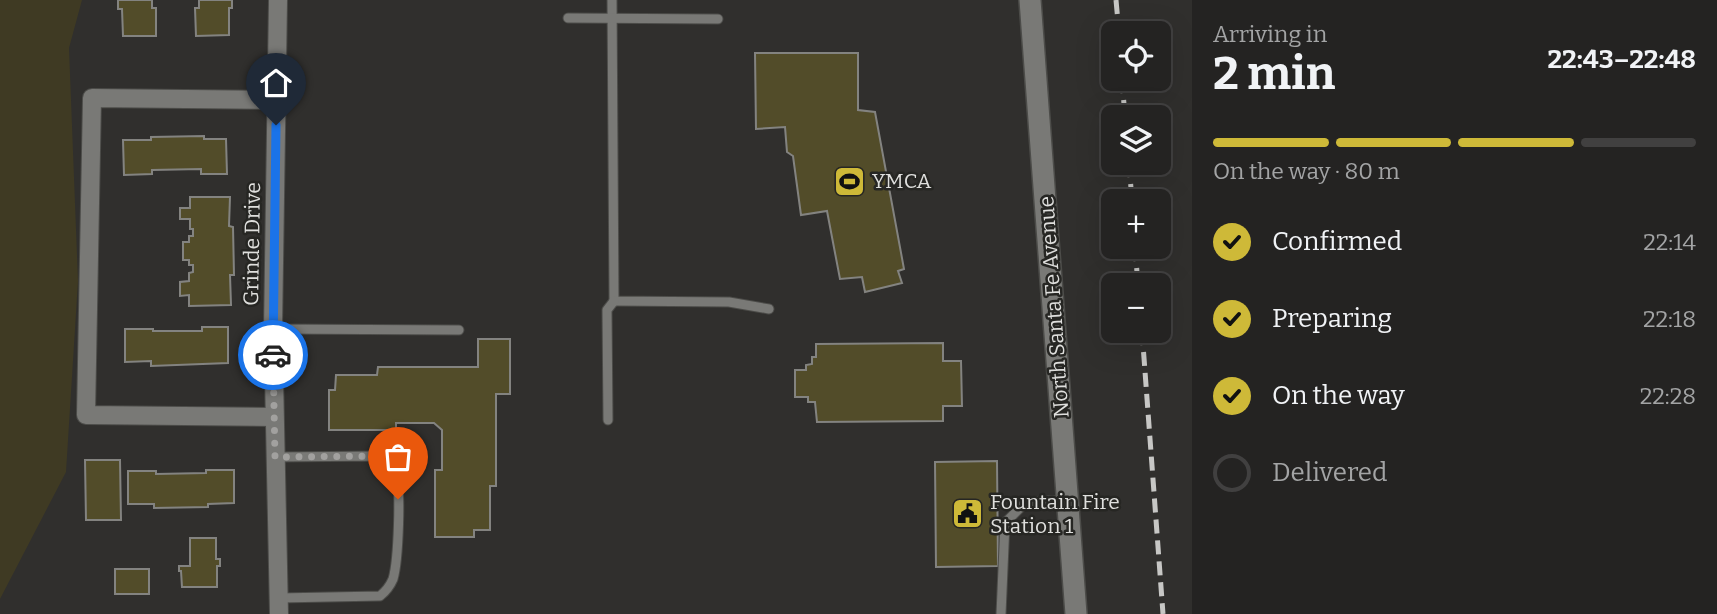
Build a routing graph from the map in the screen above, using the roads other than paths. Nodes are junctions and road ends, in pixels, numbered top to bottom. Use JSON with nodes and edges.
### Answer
{"nodes":[{"id":1,"x":278,"y":0,"type":"edge"},
{"id":2,"x":612,"y":0,"type":"edge"},
{"id":3,"x":1030,"y":0,"type":"edge"},
{"id":4,"x":568,"y":18,"type":"dead end"},
{"id":5,"x":612,"y":18,"type":"junction"},
{"id":6,"x":718,"y":19,"type":"dead end"},
{"id":7,"x":277,"y":100,"type":"junction"},
{"id":8,"x":614,"y":301,"type":"junction"},
{"id":9,"x":769,"y":309,"type":"dead end"},
{"id":10,"x":273,"y":329,"type":"junction"},
{"id":11,"x":459,"y":330,"type":"dead end"},
{"id":12,"x":274,"y":417,"type":"junction"},
{"id":13,"x":608,"y":420,"type":"dead end"},
{"id":14,"x":275,"y":457,"type":"junction"},
{"id":15,"x":1068,"y":499,"type":"junction"},
{"id":16,"x":279,"y":606,"type":"edge"},
{"id":17,"x":1001,"y":614,"type":"edge"},
{"id":18,"x":1076,"y":614,"type":"edge"}],
"edges":[{"from":1,"to":7,"type":"street","name":"Grinde Drive"},
{"from":2,"to":5,"type":"lane"},
{"from":3,"to":15,"type":"main road","name":"North Santa Fe Avenue"},
{"from":4,"to":5,"type":"lane"},
{"from":5,"to":6,"type":"lane"},
{"from":5,"to":8,"type":"lane"},
{"from":7,"to":10,"type":"street","name":"Grinde Drive"},
{"from":7,"to":12,"type":"street"},
{"from":8,"to":9,"type":"lane"},
{"from":8,"to":13,"type":"lane"},
{"from":10,"to":11,"type":"lane"},
{"from":10,"to":12,"type":"street","name":"Grinde Drive"},
{"from":12,"to":14,"type":"street","name":"Grinde Drive"},
{"from":14,"to":16,"type":"street","name":"Grinde Drive"},
{"from":14,"to":16,"type":"lane"},
{"from":15,"to":17,"type":"lane"},
{"from":15,"to":18,"type":"main road","name":"North Santa Fe Avenue"}]}
